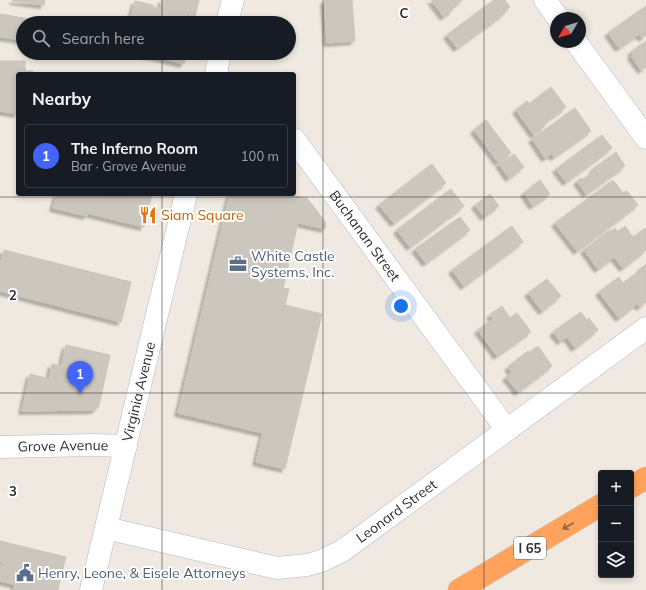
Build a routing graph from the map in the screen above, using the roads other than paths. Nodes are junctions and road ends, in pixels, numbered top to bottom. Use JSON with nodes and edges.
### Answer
{"nodes":[{"id":1,"x":233,"y":0,"type":"edge"},
{"id":2,"x":545,"y":0,"type":"edge"},
{"id":3,"x":554,"y":12,"type":"edge"},
{"id":4,"x":229,"y":16,"type":"edge"},
{"id":5,"x":580,"y":48,"type":"edge"},
{"id":6,"x":219,"y":60,"type":"edge"},
{"id":7,"x":216,"y":72,"type":"edge"},
{"id":8,"x":646,"y":138,"type":"edge"},
{"id":9,"x":296,"y":142,"type":"edge"},
{"id":10,"x":186,"y":196,"type":"edge"},
{"id":11,"x":646,"y":328,"type":"edge"},
{"id":12,"x":507,"y":430,"type":"junction"},
{"id":13,"x":126,"y":446,"type":"junction"},
{"id":14,"x":0,"y":447,"type":"edge"},
{"id":15,"x":646,"y":478,"type":"edge"},
{"id":16,"x":634,"y":485,"type":"edge"},
{"id":17,"x":598,"y":508,"type":"edge"},
{"id":18,"x":106,"y":528,"type":"junction"},
{"id":19,"x":91,"y":590,"type":"edge"},
{"id":20,"x":459,"y":590,"type":"edge"}],
"edges":[{"from":1,"to":4,"type":"street"},
{"from":2,"to":3,"type":"street"},
{"from":5,"to":8,"type":"street"},
{"from":6,"to":7,"type":"street"},
{"from":9,"to":12,"type":"street","name":"Buchanan Street"},
{"from":10,"to":13,"type":"street","name":"Virginia Avenue"},
{"from":11,"to":12,"type":"street","name":"Leonard Street"},
{"from":12,"to":18,"type":"street","name":"Leonard Street"},
{"from":13,"to":14,"type":"street","name":"Grove Avenue"},
{"from":13,"to":18,"type":"street","name":"Virginia Avenue"},
{"from":15,"to":16,"type":"highway"},
{"from":17,"to":20,"type":"highway","number":"I 65","one_way":true},
{"from":18,"to":19,"type":"street","name":"Virginia Avenue"}]}
